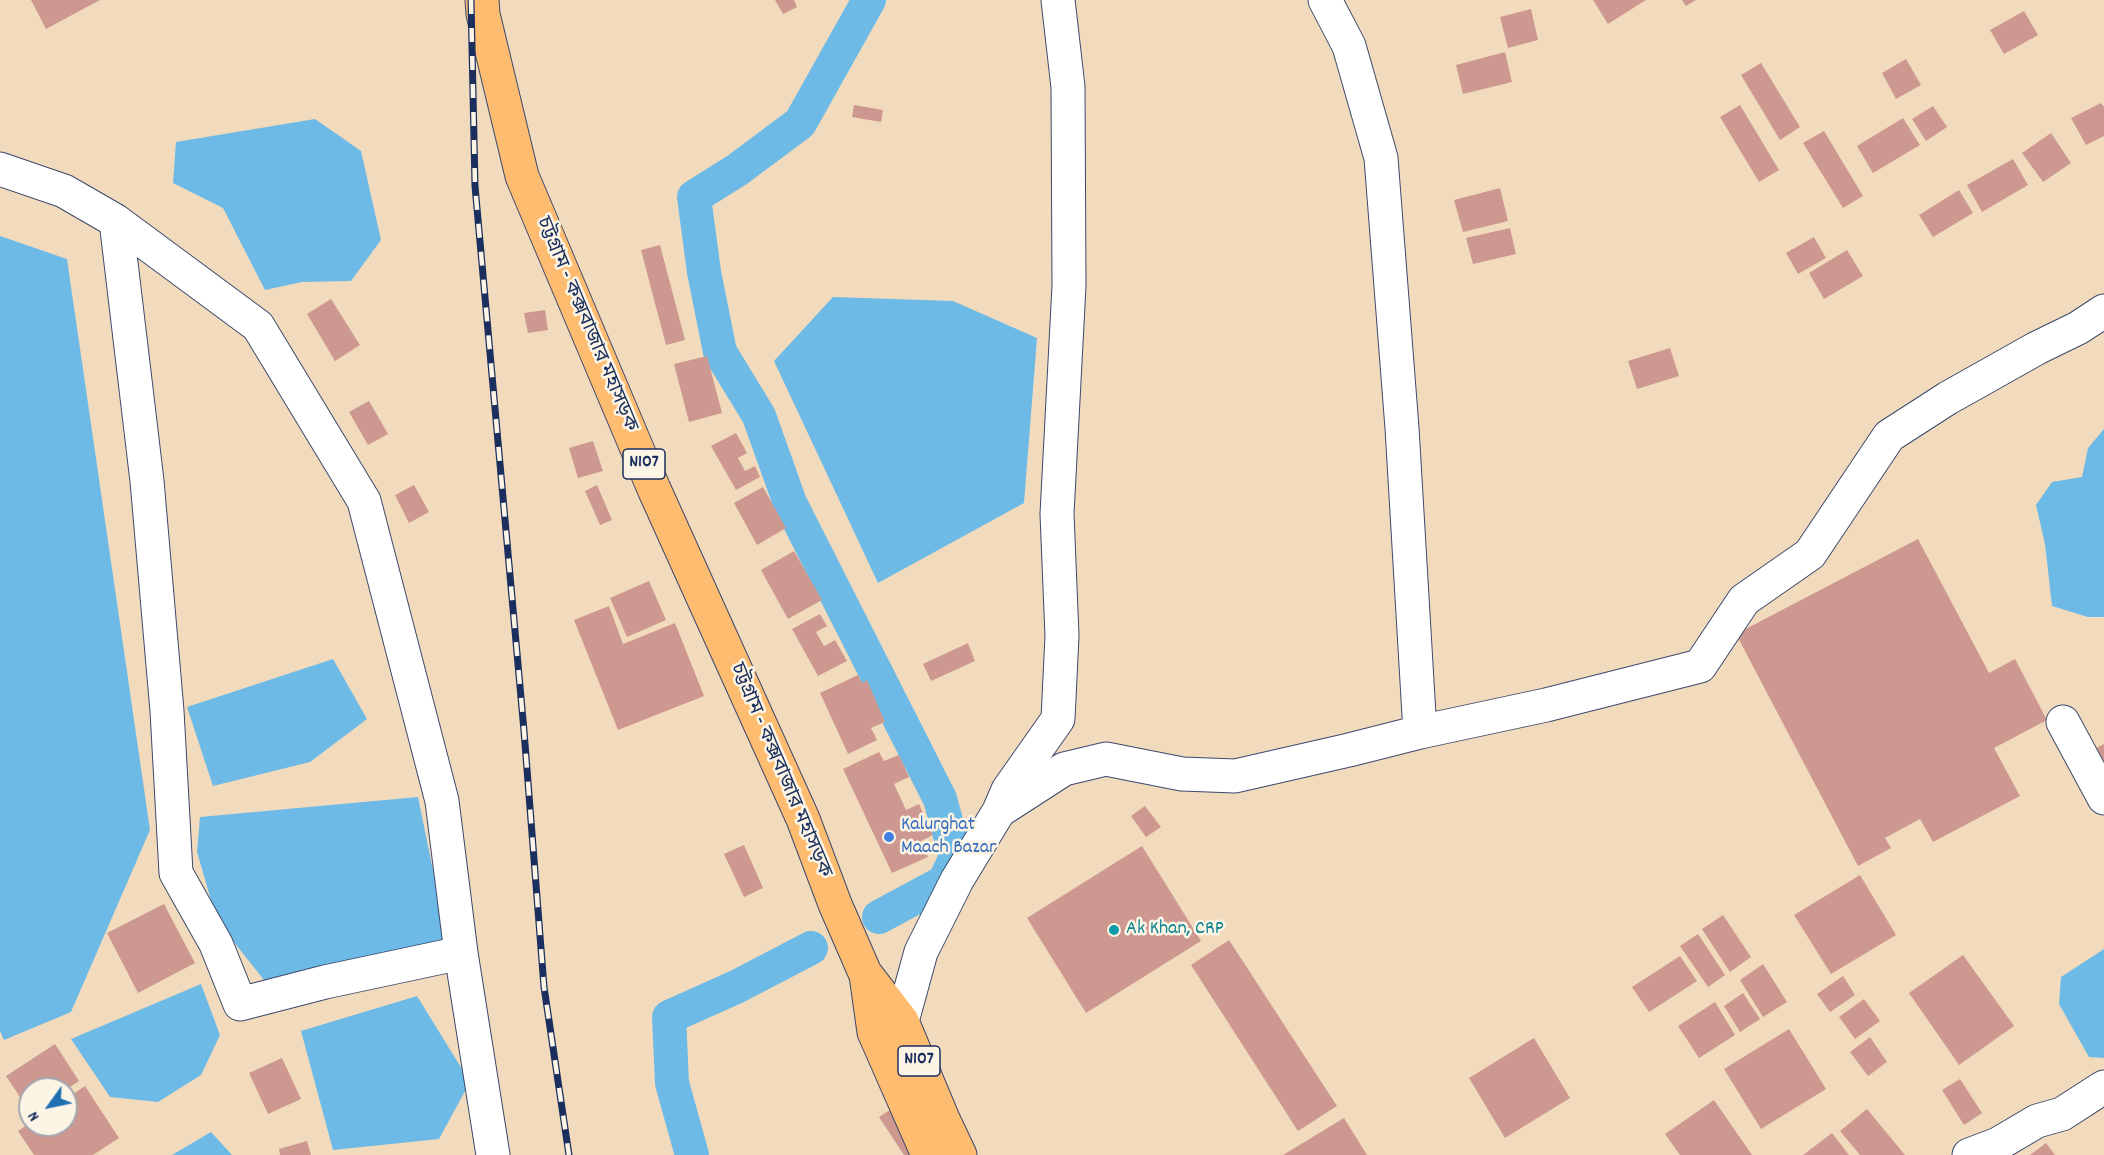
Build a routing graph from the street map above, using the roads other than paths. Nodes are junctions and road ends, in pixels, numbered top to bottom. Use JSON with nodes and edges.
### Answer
{"nodes":[{"id":1,"x":482,"y":0,"type":"edge"},
{"id":2,"x":1058,"y":0,"type":"edge"},
{"id":3,"x":1325,"y":0,"type":"edge"},
{"id":4,"x":0,"y":169,"type":"edge"},
{"id":5,"x":117,"y":221,"type":"junction"},
{"id":6,"x":2104,"y":311,"type":"edge"},
{"id":7,"x":2063,"y":722,"type":"dead end"},
{"id":8,"x":1419,"y":732,"type":"junction"},
{"id":9,"x":2104,"y":798,"type":"edge"},
{"id":10,"x":999,"y":812,"type":"junction"},
{"id":11,"x":461,"y":953,"type":"junction"},
{"id":12,"x":888,"y":1026,"type":"junction"},
{"id":13,"x":2104,"y":1088,"type":"edge"},
{"id":14,"x":1991,"y":1151,"type":"edge"},
{"id":15,"x":494,"y":1155,"type":"edge"},
{"id":16,"x":928,"y":1155,"type":"edge"},
{"id":17,"x":960,"y":1155,"type":"edge"}],
"edges":[{"from":1,"to":12,"type":"highway","name":"চট্টগ্রাম - কক্সবাজার মহাসড়ক","number":"N107"},
{"from":2,"to":10,"type":"street"},
{"from":3,"to":8,"type":"street"},
{"from":4,"to":5,"type":"street"},
{"from":5,"to":11,"type":"street"},
{"from":5,"to":11,"type":"street"},
{"from":6,"to":8,"type":"street"},
{"from":7,"to":9,"type":"street"},
{"from":8,"to":10,"type":"street"},
{"from":10,"to":12,"type":"street"},
{"from":11,"to":15,"type":"street"},
{"from":12,"to":16,"type":"highway","number":"N107"},
{"from":12,"to":17,"type":"highway","number":"N107"},
{"from":13,"to":14,"type":"street"}]}
